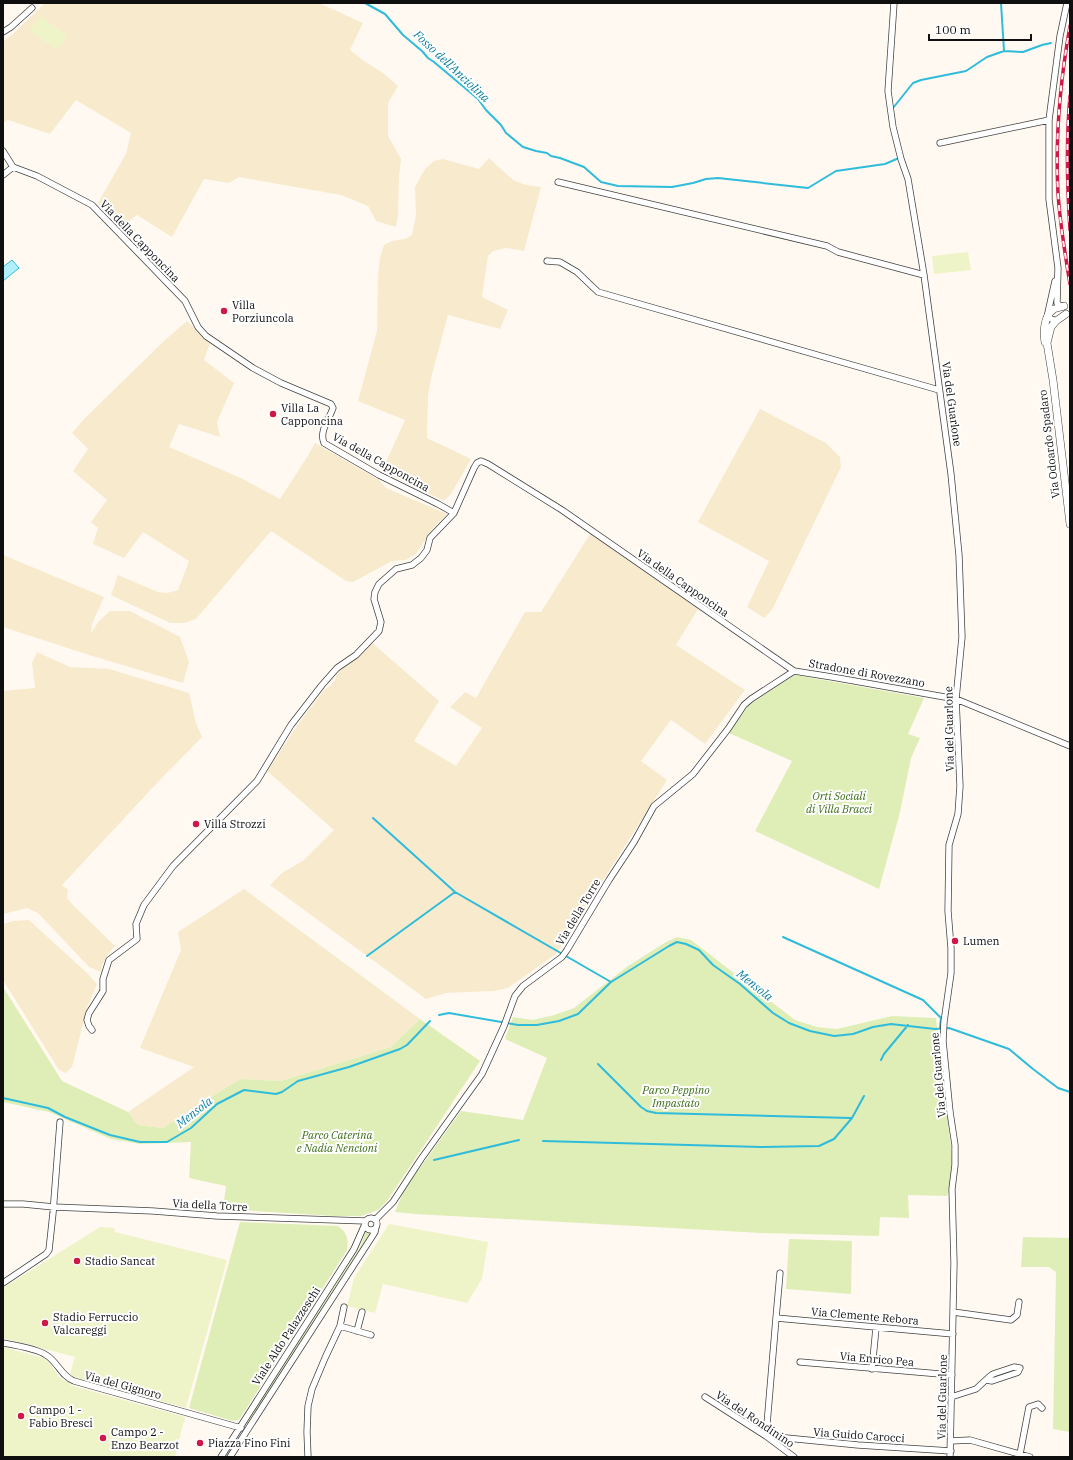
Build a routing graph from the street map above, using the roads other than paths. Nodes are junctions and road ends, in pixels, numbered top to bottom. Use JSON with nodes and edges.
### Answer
{"nodes":[{"id":1,"x":894,"y":3,"type":"edge"},
{"id":2,"x":1067,"y":3,"type":"edge"},
{"id":3,"x":32,"y":8,"type":"dead end"},
{"id":4,"x":3,"y":32,"type":"edge"},
{"id":5,"x":1049,"y":120,"type":"junction"},
{"id":6,"x":940,"y":144,"type":"dead end"},
{"id":7,"x":3,"y":151,"type":"edge"},
{"id":8,"x":13,"y":167,"type":"junction"},
{"id":9,"x":3,"y":175,"type":"edge"},
{"id":10,"x":558,"y":182,"type":"dead end"},
{"id":11,"x":548,"y":261,"type":"dead end"},
{"id":12,"x":1058,"y":268,"type":"junction"},
{"id":13,"x":924,"y":275,"type":"junction"},
{"id":14,"x":1064,"y":306,"type":"joint"},
{"id":15,"x":1066,"y":314,"type":"dead end"},
{"id":16,"x":1047,"y":317,"type":"junction"},
{"id":17,"x":1056,"y":321,"type":"junction"},
{"id":18,"x":1048,"y":349,"type":"junction"},
{"id":19,"x":940,"y":390,"type":"junction"},
{"id":20,"x":454,"y":513,"type":"junction"},
{"id":21,"x":1070,"y":524,"type":"edge"},
{"id":22,"x":794,"y":671,"type":"junction"},
{"id":23,"x":956,"y":700,"type":"junction"},
{"id":24,"x":1070,"y":746,"type":"edge"},
{"id":25,"x":92,"y":1030,"type":"dead end"},
{"id":26,"x":60,"y":1122,"type":"dead end"},
{"id":27,"x":3,"y":1204,"type":"edge"},
{"id":28,"x":54,"y":1207,"type":"junction"},
{"id":29,"x":375,"y":1220,"type":"junction"},
{"id":30,"x":365,"y":1223,"type":"junction"},
{"id":31,"x":376,"y":1226,"type":"junction"},
{"id":32,"x":780,"y":1273,"type":"dead end"},
{"id":33,"x":3,"y":1283,"type":"edge"},
{"id":34,"x":1019,"y":1302,"type":"dead end"},
{"id":35,"x":344,"y":1307,"type":"dead end"},
{"id":36,"x":362,"y":1312,"type":"dead end"},
{"id":37,"x":953,"y":1312,"type":"junction"},
{"id":38,"x":776,"y":1318,"type":"junction"},
{"id":39,"x":340,"y":1326,"type":"junction"},
{"id":40,"x":876,"y":1328,"type":"junction"},
{"id":41,"x":358,"y":1331,"type":"junction"},
{"id":42,"x":371,"y":1334,"type":"dead end"},
{"id":43,"x":953,"y":1334,"type":"junction"},
{"id":44,"x":3,"y":1343,"type":"edge"},
{"id":45,"x":800,"y":1362,"type":"dead end"},
{"id":46,"x":872,"y":1369,"type":"junction"},
{"id":47,"x":952,"y":1376,"type":"junction"},
{"id":48,"x":986,"y":1380,"type":"junction"},
{"id":49,"x":705,"y":1397,"type":"dead end"},
{"id":50,"x":951,"y":1397,"type":"junction"},
{"id":51,"x":1042,"y":1408,"type":"dead end"},
{"id":52,"x":239,"y":1427,"type":"junction"},
{"id":53,"x":246,"y":1431,"type":"junction"},
{"id":54,"x":766,"y":1436,"type":"junction"},
{"id":55,"x":951,"y":1441,"type":"junction"},
{"id":56,"x":950,"y":1454,"type":"edge"},
{"id":57,"x":1020,"y":1454,"type":"junction"},
{"id":58,"x":220,"y":1457,"type":"edge"},
{"id":59,"x":230,"y":1457,"type":"edge"},
{"id":60,"x":308,"y":1457,"type":"edge"},
{"id":61,"x":794,"y":1457,"type":"edge"},
{"id":62,"x":1030,"y":1457,"type":"edge"}],
"edges":[{"from":1,"to":13,"type":"street","name":"Via del Guarlone"},
{"from":2,"to":5,"type":"street"},
{"from":3,"to":4,"type":"street"},
{"from":5,"to":6,"type":"street"},
{"from":5,"to":12,"type":"street"},
{"from":7,"to":8,"type":"street"},
{"from":8,"to":9,"type":"street"},
{"from":8,"to":20,"type":"street","name":"Via della Capponcina"},
{"from":10,"to":13,"type":"street"},
{"from":11,"to":19,"type":"street"},
{"from":12,"to":14,"type":"street"},
{"from":12,"to":16,"type":"street"},
{"from":13,"to":19,"type":"street","name":"Via del Guarlone"},
{"from":14,"to":16,"type":"street"},
{"from":15,"to":17,"type":"street"},
{"from":16,"to":17,"type":"street"},
{"from":16,"to":18,"type":"street"},
{"from":17,"to":18,"type":"street","name":"Via Odoardo Spadaro"},
{"from":18,"to":21,"type":"street","name":"Via Odoardo Spadaro"},
{"from":19,"to":23,"type":"street","name":"Via del Guarlone"},
{"from":20,"to":22,"type":"street","name":"Via della Capponcina"},
{"from":20,"to":25,"type":"street"},
{"from":22,"to":23,"type":"street","name":"Stradone di Rovezzano"},
{"from":22,"to":29,"type":"street","name":"Via della Torre"},
{"from":23,"to":24,"type":"street","name":"Stradone di Rovezzano"},
{"from":23,"to":37,"type":"street","name":"Via del Guarlone"},
{"from":26,"to":28,"type":"street"},
{"from":27,"to":28,"type":"street","name":"Via della Torre"},
{"from":28,"to":30,"type":"street","name":"Via della Torre"},
{"from":28,"to":33,"type":"street"},
{"from":29,"to":30,"type":"street"},
{"from":29,"to":31,"type":"street"},
{"from":30,"to":31,"type":"street"},
{"from":30,"to":52,"type":"street","name":"Viale Aldo Palazzeschi"},
{"from":31,"to":53,"type":"street","name":"Viale Aldo Palazzeschi"},
{"from":32,"to":38,"type":"street"},
{"from":34,"to":37,"type":"street"},
{"from":35,"to":39,"type":"street"},
{"from":36,"to":41,"type":"street"},
{"from":37,"to":43,"type":"street","name":"Via del Guarlone"},
{"from":38,"to":40,"type":"street","name":"Via Clemente Rebora"},
{"from":38,"to":54,"type":"street"},
{"from":39,"to":41,"type":"street"},
{"from":39,"to":60,"type":"street"},
{"from":40,"to":43,"type":"street","name":"Via Clemente Rebora"},
{"from":40,"to":46,"type":"street"},
{"from":41,"to":42,"type":"street"},
{"from":43,"to":47,"type":"street","name":"Via del Guarlone"},
{"from":44,"to":52,"type":"street","name":"Via del Gignoro"},
{"from":45,"to":46,"type":"street","name":"Via Enrico Pea"},
{"from":46,"to":47,"type":"street","name":"Via Enrico Pea"},
{"from":47,"to":50,"type":"street","name":"Via del Guarlone"},
{"from":48,"to":48,"type":"street"},
{"from":48,"to":50,"type":"street"},
{"from":49,"to":54,"type":"street","name":"Via del Rondinino"},
{"from":50,"to":55,"type":"street","name":"Via del Guarlone"},
{"from":51,"to":57,"type":"street"},
{"from":52,"to":53,"type":"street","name":"Via del Gignoro"},
{"from":52,"to":58,"type":"street","name":"Viale Aldo Palazzeschi"},
{"from":53,"to":59,"type":"street","name":"Viale Aldo Palazzeschi"},
{"from":54,"to":56,"type":"street","name":"Via Guido Carocci"},
{"from":54,"to":61,"type":"street","name":"Via del Rondinino"},
{"from":55,"to":56,"type":"street","name":"Via del Guarlone"},
{"from":55,"to":57,"type":"street"},
{"from":57,"to":62,"type":"street"}]}
